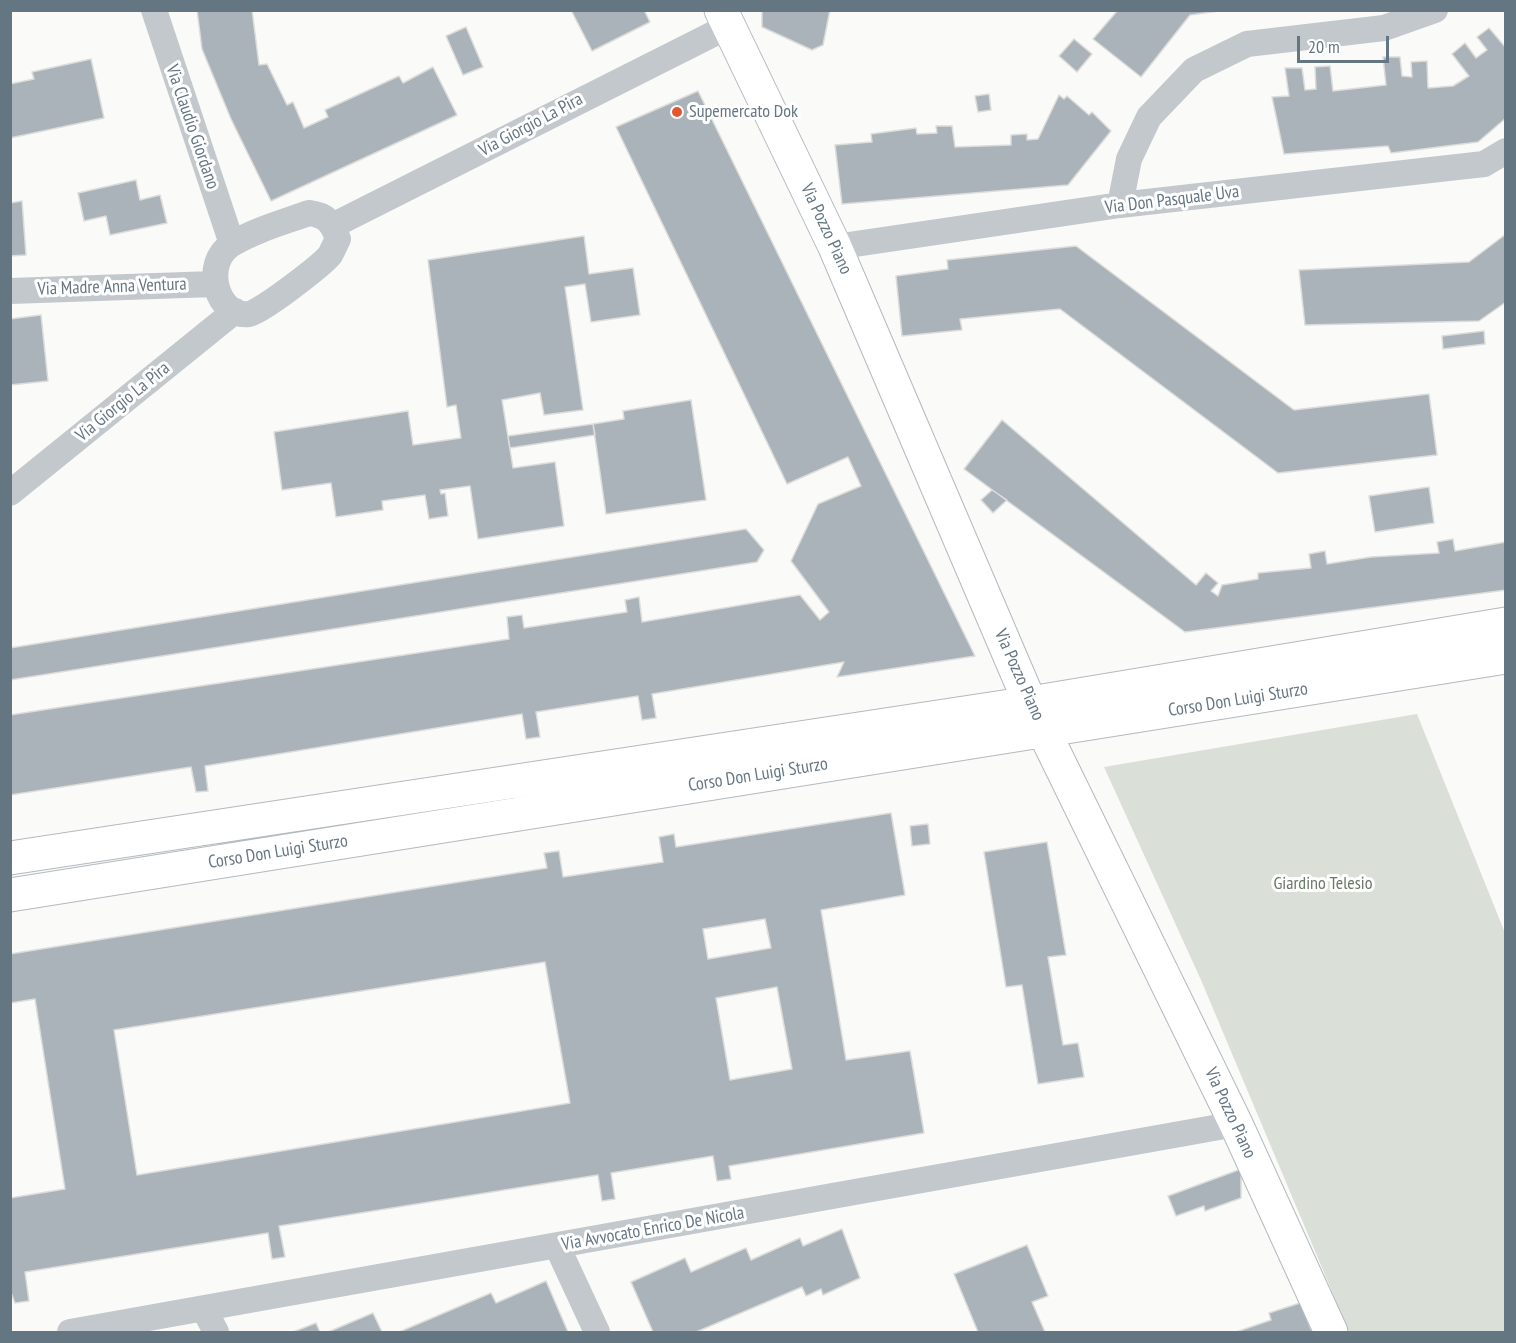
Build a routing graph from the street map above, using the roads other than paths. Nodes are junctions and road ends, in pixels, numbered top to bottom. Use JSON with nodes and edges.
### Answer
{"nodes":[{"id":1,"x":154,"y":10,"type":"edge"},
{"id":2,"x":1435,"y":10,"type":"edge"},
{"id":3,"x":725,"y":18,"type":"edge"},
{"id":4,"x":1382,"y":19,"type":"edge"},
{"id":5,"x":1506,"y":151,"type":"edge"},
{"id":6,"x":1120,"y":205,"type":"junction"},
{"id":7,"x":334,"y":225,"type":"junction"},
{"id":8,"x":232,"y":244,"type":"junction"},
{"id":9,"x":835,"y":247,"type":"junction"},
{"id":10,"x":214,"y":284,"type":"junction"},
{"id":11,"x":10,"y":291,"type":"edge"},
{"id":12,"x":235,"y":311,"type":"junction"},
{"id":13,"x":10,"y":494,"type":"edge"},
{"id":14,"x":1506,"y":624,"type":"edge"},
{"id":15,"x":1506,"y":657,"type":"edge"},
{"id":16,"x":1037,"y":716,"type":"junction"},
{"id":17,"x":10,"y":858,"type":"edge"},
{"id":18,"x":10,"y":895,"type":"edge"},
{"id":19,"x":1236,"y":1124,"type":"junction"},
{"id":20,"x":558,"y":1246,"type":"junction"},
{"id":21,"x":204,"y":1308,"type":"junction"},
{"id":22,"x":70,"y":1332,"type":"edge"},
{"id":23,"x":216,"y":1332,"type":"edge"},
{"id":24,"x":597,"y":1332,"type":"edge"},
{"id":25,"x":1331,"y":1332,"type":"edge"}],
"edges":[{"from":1,"to":8,"type":"street","name":"Via Claudio Giordano"},
{"from":2,"to":4,"type":"street"},
{"from":3,"to":7,"type":"street","name":"Via Giorgio La Pira"},
{"from":3,"to":9,"type":"street","name":"Via Pozzo Piano"},
{"from":4,"to":6,"type":"street"},
{"from":5,"to":6,"type":"street","name":"Via Don Pasquale Uva"},
{"from":6,"to":9,"type":"street","name":"Via Don Pasquale Uva"},
{"from":7,"to":8,"type":"street"},
{"from":7,"to":12,"type":"street"},
{"from":8,"to":10,"type":"street"},
{"from":9,"to":16,"type":"street","name":"Via Pozzo Piano"},
{"from":10,"to":11,"type":"street","name":"Via Madre Anna Ventura"},
{"from":10,"to":12,"type":"street"},
{"from":12,"to":13,"type":"street","name":"Via Giorgio La Pira"},
{"from":14,"to":16,"type":"street","name":"Corso Don Luigi Sturzo"},
{"from":15,"to":16,"type":"street","name":"Corso Don Luigi Sturzo"},
{"from":16,"to":17,"type":"street","name":"Corso Don Luigi Sturzo"},
{"from":16,"to":18,"type":"street","name":"Corso Don Luigi Sturzo"},
{"from":16,"to":19,"type":"street","name":"Via Pozzo Piano"},
{"from":19,"to":20,"type":"street","name":"Via Avvocato Enrico De Nicola"},
{"from":19,"to":25,"type":"street","name":"Via Pozzo Piano"},
{"from":20,"to":21,"type":"street","name":"Via Avvocato Enrico De Nicola"},
{"from":20,"to":24,"type":"street"},
{"from":21,"to":22,"type":"street","name":"Via Avvocato Enrico De Nicola"},
{"from":21,"to":23,"type":"street"}]}
